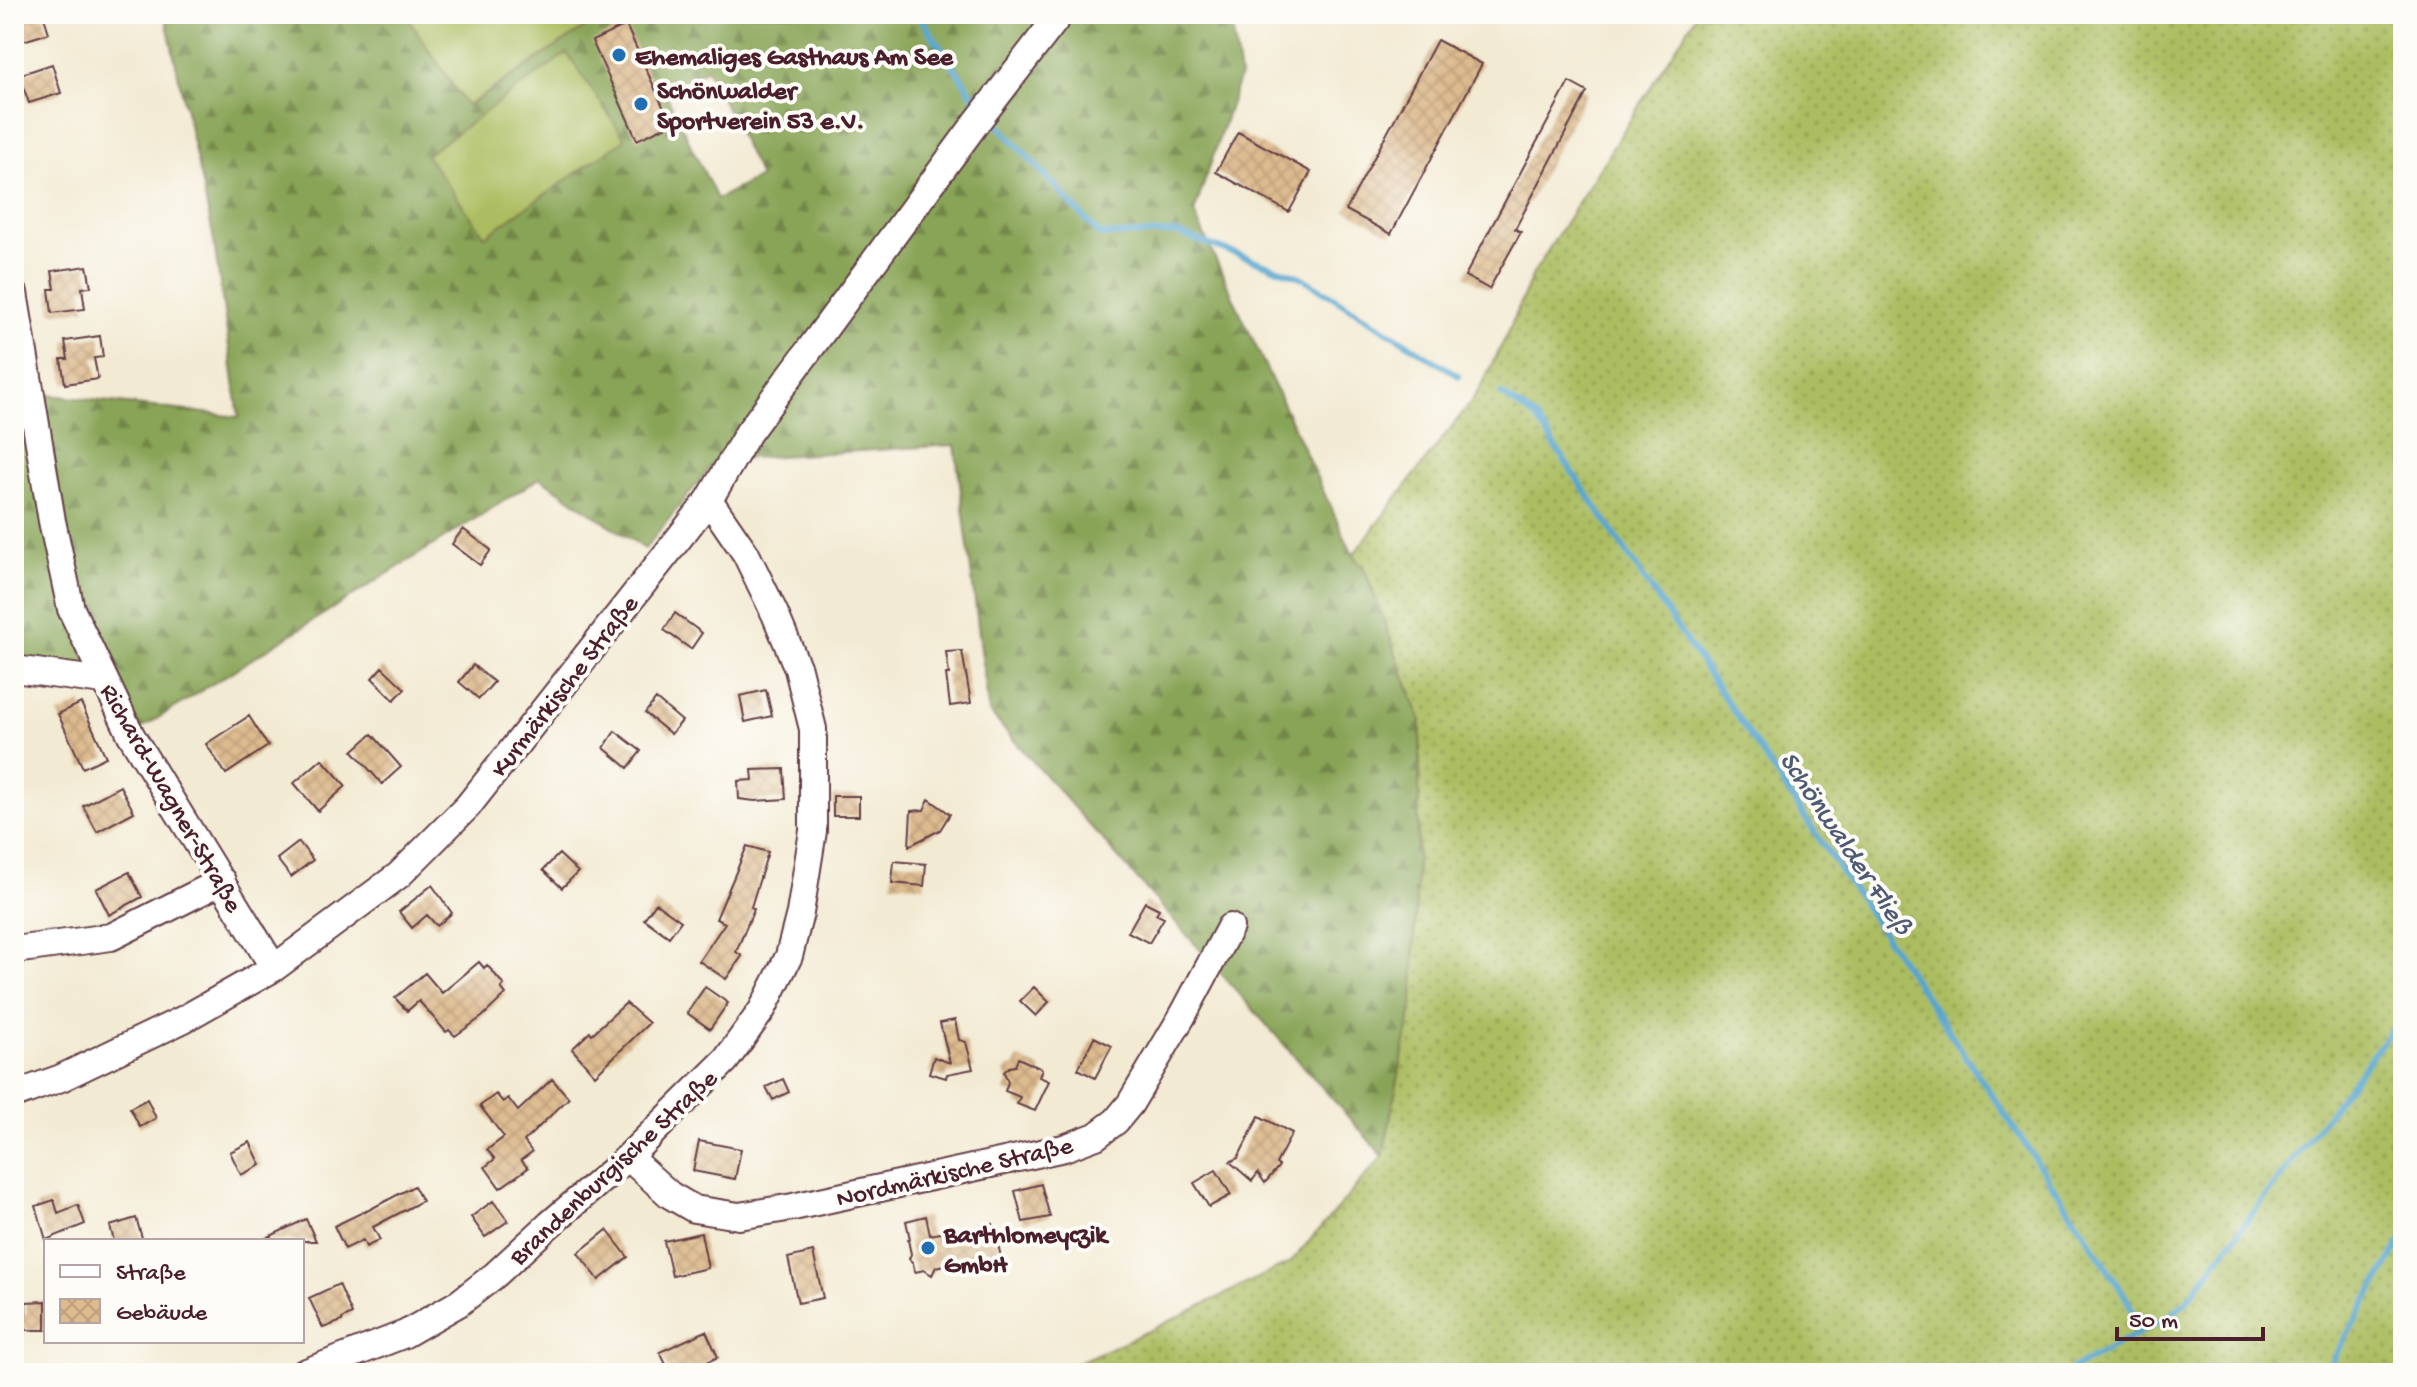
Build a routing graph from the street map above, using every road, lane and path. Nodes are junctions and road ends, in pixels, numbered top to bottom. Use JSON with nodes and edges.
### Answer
{"nodes":[{"id":1,"x":1060,"y":14,"type":"edge"},
{"id":2,"x":14,"y":293,"type":"edge"},
{"id":3,"x":709,"y":500,"type":"junction"},
{"id":4,"x":14,"y":669,"type":"edge"},
{"id":5,"x":103,"y":681,"type":"junction"},
{"id":6,"x":222,"y":881,"type":"junction"},
{"id":7,"x":1230,"y":927,"type":"dead end"},
{"id":8,"x":14,"y":950,"type":"edge"},
{"id":9,"x":274,"y":968,"type":"junction"},
{"id":10,"x":14,"y":1095,"type":"edge"},
{"id":11,"x":628,"y":1157,"type":"junction"},
{"id":12,"x":304,"y":1373,"type":"edge"}],
"edges":[{"from":1,"to":3,"type":"street","name":"Kurmärkische Straße"},
{"from":2,"to":5,"type":"street","name":"Richard-Wagner-Straße"},
{"from":3,"to":9,"type":"street","name":"Kurmärkische Straße"},
{"from":3,"to":11,"type":"street","name":"Brandenburgische Straße"},
{"from":4,"to":5,"type":"street"},
{"from":5,"to":6,"type":"street","name":"Richard-Wagner-Straße"},
{"from":6,"to":8,"type":"street"},
{"from":6,"to":9,"type":"street","name":"Richard-Wagner-Straße"},
{"from":7,"to":11,"type":"street","name":"Nordmärkische Straße"},
{"from":9,"to":10,"type":"street","name":"Kurmärkische Straße"},
{"from":11,"to":12,"type":"street","name":"Brandenburgische Straße"}]}
